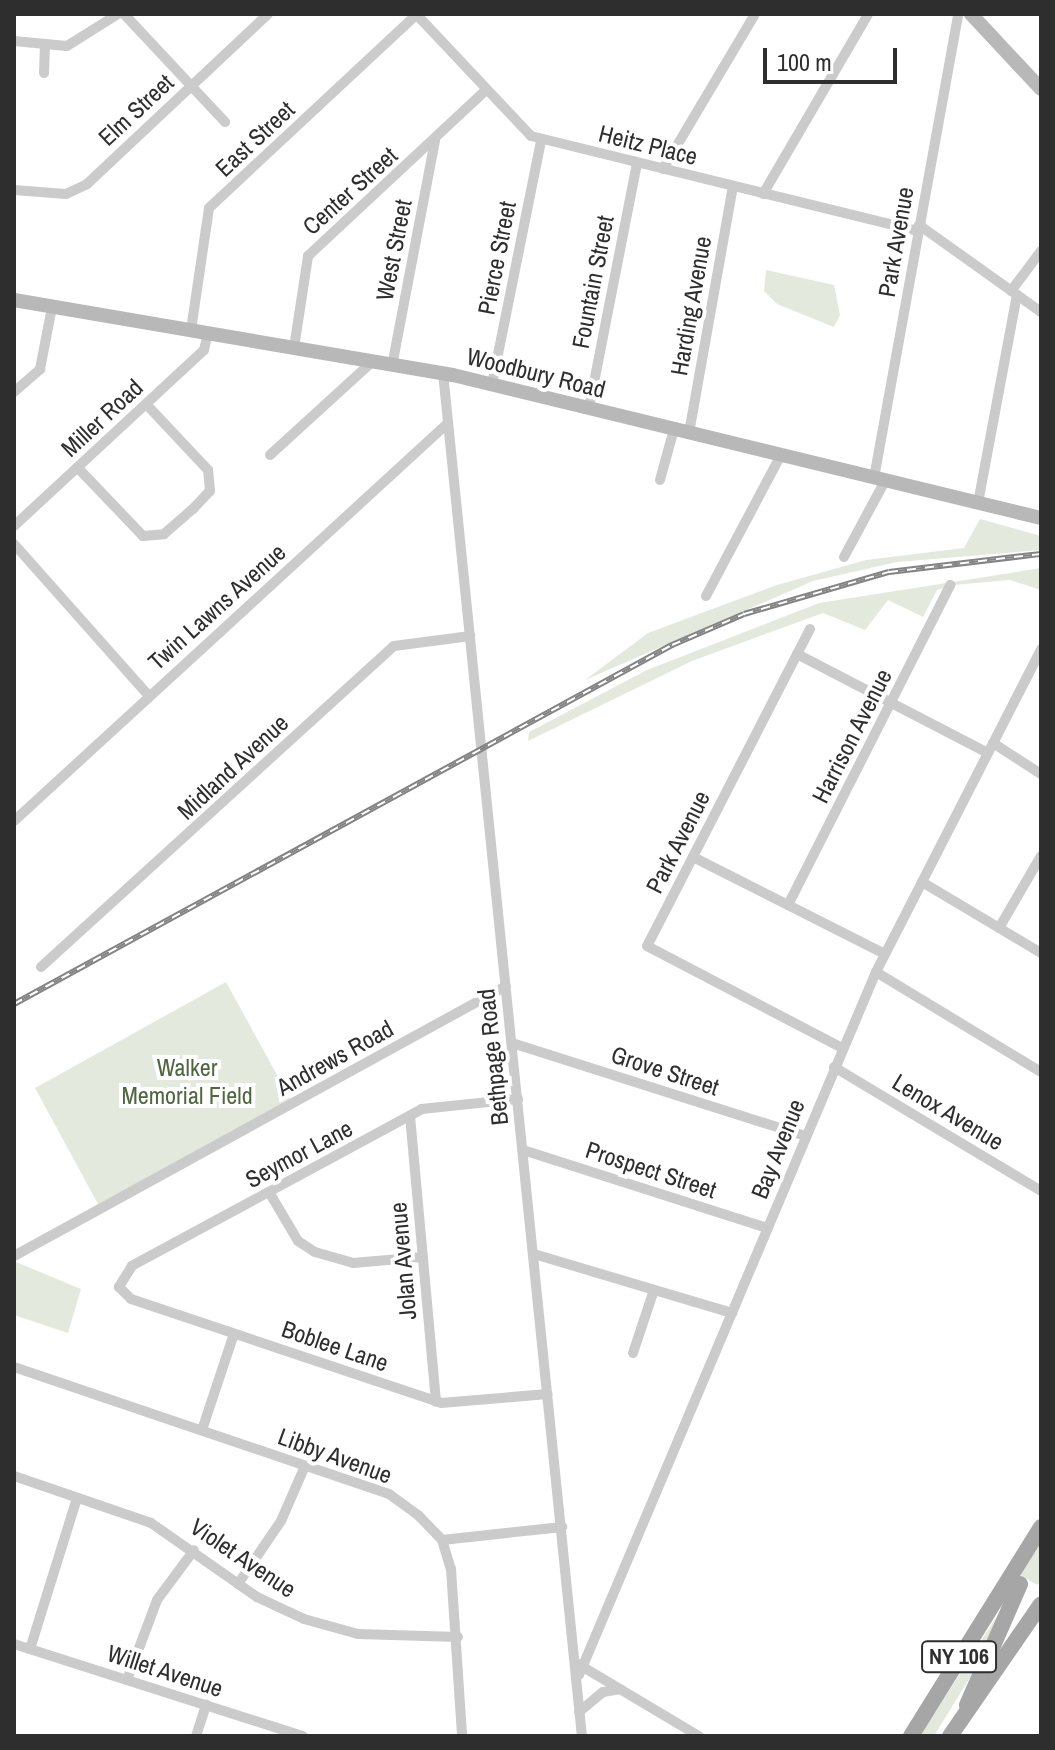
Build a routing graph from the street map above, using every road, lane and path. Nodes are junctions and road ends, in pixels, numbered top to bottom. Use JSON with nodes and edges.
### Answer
{"nodes":[{"id":1,"x":118,"y":14,"type":"edge"},
{"id":2,"x":124,"y":14,"type":"edge"},
{"id":3,"x":268,"y":14,"type":"edge"},
{"id":4,"x":417,"y":14,"type":"edge"},
{"id":5,"x":755,"y":14,"type":"edge"},
{"id":6,"x":868,"y":14,"type":"edge"},
{"id":7,"x":958,"y":14,"type":"edge"},
{"id":8,"x":971,"y":14,"type":"edge"},
{"id":9,"x":14,"y":41,"type":"edge"},
{"id":10,"x":45,"y":48,"type":"junction"},
{"id":11,"x":44,"y":73,"type":"dead end"},
{"id":12,"x":1037,"y":82,"type":"edge"},
{"id":13,"x":191,"y":85,"type":"junction"},
{"id":14,"x":486,"y":90,"type":"junction"},
{"id":15,"x":225,"y":122,"type":"dead end"},
{"id":16,"x":435,"y":140,"type":"junction"},
{"id":17,"x":541,"y":140,"type":"junction"},
{"id":18,"x":637,"y":163,"type":"junction"},
{"id":19,"x":663,"y":169,"type":"junction"},
{"id":20,"x":733,"y":186,"type":"junction"},
{"id":21,"x":14,"y":190,"type":"edge"},
{"id":22,"x":763,"y":194,"type":"junction"},
{"id":23,"x":919,"y":228,"type":"junction"},
{"id":24,"x":1041,"y":251,"type":"edge"},
{"id":25,"x":1014,"y":293,"type":"junction"},
{"id":26,"x":14,"y":300,"type":"edge"},
{"id":27,"x":52,"y":307,"type":"junction"},
{"id":28,"x":1041,"y":312,"type":"edge"},
{"id":29,"x":191,"y":330,"type":"junction"},
{"id":30,"x":208,"y":333,"type":"junction"},
{"id":31,"x":294,"y":348,"type":"junction"},
{"id":32,"x":372,"y":362,"type":"junction"},
{"id":33,"x":392,"y":366,"type":"junction"},
{"id":34,"x":443,"y":373,"type":"junction"},
{"id":35,"x":492,"y":384,"type":"junction"},
{"id":36,"x":14,"y":392,"type":"edge"},
{"id":37,"x":146,"y":404,"type":"junction"},
{"id":38,"x":589,"y":408,"type":"junction"},
{"id":39,"x":448,"y":423,"type":"junction"},
{"id":40,"x":681,"y":431,"type":"junction"},
{"id":41,"x":270,"y":455,"type":"dead end"},
{"id":42,"x":781,"y":455,"type":"junction"},
{"id":43,"x":78,"y":468,"type":"junction"},
{"id":44,"x":879,"y":479,"type":"junction"},
{"id":45,"x":660,"y":480,"type":"dead end"},
{"id":46,"x":978,"y":503,"type":"junction"},
{"id":47,"x":1041,"y":518,"type":"edge"},
{"id":48,"x":14,"y":526,"type":"edge"},
{"id":49,"x":14,"y":544,"type":"edge"},
{"id":50,"x":844,"y":557,"type":"dead end"},
{"id":51,"x":950,"y":585,"type":"dead end"},
{"id":52,"x":706,"y":596,"type":"dead end"},
{"id":53,"x":810,"y":629,"type":"dead end"},
{"id":54,"x":470,"y":636,"type":"junction"},
{"id":55,"x":1041,"y":649,"type":"edge"},
{"id":56,"x":797,"y":654,"type":"junction"},
{"id":57,"x":149,"y":696,"type":"junction"},
{"id":58,"x":891,"y":703,"type":"junction"},
{"id":59,"x":993,"y":743,"type":"junction"},
{"id":60,"x":988,"y":753,"type":"junction"},
{"id":61,"x":1041,"y":774,"type":"edge"},
{"id":62,"x":14,"y":821,"type":"edge"},
{"id":63,"x":1041,"y":856,"type":"edge"},
{"id":64,"x":693,"y":857,"type":"junction"},
{"id":65,"x":922,"y":882,"type":"junction"},
{"id":66,"x":788,"y":905,"type":"junction"},
{"id":67,"x":999,"y":928,"type":"junction"},
{"id":68,"x":1041,"y":953,"type":"edge"},
{"id":69,"x":885,"y":954,"type":"junction"},
{"id":70,"x":41,"y":967,"type":"dead end"},
{"id":71,"x":876,"y":972,"type":"junction"},
{"id":72,"x":506,"y":986,"type":"junction"},
{"id":73,"x":512,"y":1043,"type":"junction"},
{"id":74,"x":842,"y":1048,"type":"junction"},
{"id":75,"x":834,"y":1067,"type":"junction"},
{"id":76,"x":1041,"y":1072,"type":"edge"},
{"id":77,"x":518,"y":1099,"type":"junction"},
{"id":78,"x":410,"y":1116,"type":"junction"},
{"id":79,"x":805,"y":1136,"type":"junction"},
{"id":80,"x":523,"y":1150,"type":"junction"},
{"id":81,"x":1041,"y":1191,"type":"edge"},
{"id":82,"x":269,"y":1192,"type":"junction"},
{"id":83,"x":767,"y":1228,"type":"junction"},
{"id":84,"x":534,"y":1254,"type":"junction"},
{"id":85,"x":14,"y":1256,"type":"edge"},
{"id":86,"x":423,"y":1257,"type":"junction"},
{"id":87,"x":119,"y":1287,"type":"joint"},
{"id":88,"x":654,"y":1290,"type":"junction"},
{"id":89,"x":732,"y":1313,"type":"junction"},
{"id":90,"x":234,"y":1334,"type":"junction"},
{"id":91,"x":633,"y":1353,"type":"dead end"},
{"id":92,"x":14,"y":1367,"type":"edge"},
{"id":93,"x":548,"y":1394,"type":"junction"},
{"id":94,"x":436,"y":1402,"type":"junction"},
{"id":95,"x":202,"y":1430,"type":"junction"},
{"id":96,"x":305,"y":1466,"type":"junction"},
{"id":97,"x":14,"y":1476,"type":"edge"},
{"id":98,"x":77,"y":1498,"type":"junction"},
{"id":99,"x":562,"y":1527,"type":"junction"},
{"id":100,"x":1041,"y":1527,"type":"edge"},
{"id":101,"x":442,"y":1540,"type":"junction"},
{"id":102,"x":194,"y":1550,"type":"junction"},
{"id":103,"x":238,"y":1584,"type":"junction"},
{"id":104,"x":1020,"y":1584,"type":"dead end"},
{"id":105,"x":1041,"y":1604,"type":"edge"},
{"id":106,"x":458,"y":1637,"type":"junction"},
{"id":107,"x":14,"y":1644,"type":"edge"},
{"id":108,"x":30,"y":1649,"type":"junction"},
{"id":109,"x":579,"y":1669,"type":"junction"},
{"id":110,"x":127,"y":1680,"type":"junction"},
{"id":111,"x":621,"y":1689,"type":"junction"},
{"id":112,"x":206,"y":1705,"type":"junction"},
{"id":113,"x":579,"y":1712,"type":"junction"},
{"id":114,"x":965,"y":1714,"type":"junction"},
{"id":115,"x":914,"y":1732,"type":"edge"},
{"id":116,"x":196,"y":1736,"type":"edge"},
{"id":117,"x":303,"y":1736,"type":"edge"},
{"id":118,"x":462,"y":1736,"type":"edge"},
{"id":119,"x":582,"y":1736,"type":"edge"},
{"id":120,"x":699,"y":1736,"type":"edge"},
{"id":121,"x":950,"y":1736,"type":"edge"}],
"edges":[{"from":1,"to":10,"type":"street"},
{"from":2,"to":13,"type":"street"},
{"from":3,"to":13,"type":"street","name":"Elm Street"},
{"from":4,"to":14,"type":"street","name":"Heitz Place"},
{"from":4,"to":29,"type":"street","name":"East Street"},
{"from":5,"to":19,"type":"street"},
{"from":6,"to":22,"type":"street"},
{"from":7,"to":23,"type":"street","name":"Park Avenue"},
{"from":8,"to":12,"type":"main road"},
{"from":9,"to":10,"type":"street"},
{"from":10,"to":11,"type":"street"},
{"from":13,"to":15,"type":"street"},
{"from":13,"to":21,"type":"street","name":"Elm Street"},
{"from":14,"to":16,"type":"street","name":"Center Street"},
{"from":14,"to":17,"type":"street","name":"Heitz Place"},
{"from":16,"to":31,"type":"street","name":"Center Street"},
{"from":16,"to":33,"type":"street","name":"West Street"},
{"from":17,"to":18,"type":"street","name":"Heitz Place"},
{"from":17,"to":35,"type":"street","name":"Pierce Street"},
{"from":18,"to":19,"type":"street","name":"Heitz Place"},
{"from":18,"to":38,"type":"street","name":"Fountain Street"},
{"from":19,"to":20,"type":"street","name":"Heitz Place"},
{"from":20,"to":22,"type":"street","name":"Heitz Place"},
{"from":20,"to":40,"type":"street","name":"Harding Avenue"},
{"from":22,"to":23,"type":"street","name":"Heitz Place"},
{"from":23,"to":25,"type":"street","name":"Heitz Place"},
{"from":23,"to":44,"type":"street","name":"Park Avenue"},
{"from":24,"to":25,"type":"street"},
{"from":25,"to":28,"type":"street","name":"Heitz Place"},
{"from":25,"to":46,"type":"street"},
{"from":26,"to":27,"type":"main road","name":"Woodbury Road"},
{"from":27,"to":29,"type":"main road","name":"Woodbury Road"},
{"from":27,"to":36,"type":"street"},
{"from":29,"to":30,"type":"main road","name":"Woodbury Road"},
{"from":30,"to":31,"type":"main road","name":"Woodbury Road"},
{"from":30,"to":37,"type":"street","name":"Miller Road"},
{"from":31,"to":32,"type":"main road","name":"Woodbury Road"},
{"from":32,"to":33,"type":"main road","name":"Woodbury Road"},
{"from":32,"to":41,"type":"street"},
{"from":33,"to":34,"type":"main road","name":"Woodbury Road"},
{"from":34,"to":35,"type":"main road","name":"Woodbury Road"},
{"from":34,"to":39,"type":"street","name":"Bethpage Road"},
{"from":35,"to":38,"type":"main road","name":"Woodbury Road"},
{"from":37,"to":43,"type":"street","name":"Miller Road"},
{"from":37,"to":43,"type":"street"},
{"from":38,"to":40,"type":"main road","name":"Woodbury Road"},
{"from":39,"to":54,"type":"street","name":"Bethpage Road"},
{"from":39,"to":57,"type":"street","name":"Twin Lawns Avenue"},
{"from":40,"to":42,"type":"main road","name":"Woodbury Road"},
{"from":40,"to":45,"type":"street","name":"Harding Avenue"},
{"from":42,"to":44,"type":"main road","name":"Woodbury Road"},
{"from":42,"to":52,"type":"street"},
{"from":43,"to":48,"type":"street","name":"Miller Road"},
{"from":44,"to":46,"type":"main road","name":"Woodbury Road"},
{"from":44,"to":50,"type":"street","name":"Park Avenue"},
{"from":46,"to":47,"type":"main road","name":"Woodbury Road"},
{"from":49,"to":57,"type":"street"},
{"from":51,"to":58,"type":"street","name":"Harrison Avenue"},
{"from":53,"to":56,"type":"street","name":"Park Avenue"},
{"from":54,"to":70,"type":"street","name":"Midland Avenue"},
{"from":54,"to":72,"type":"street","name":"Bethpage Road"},
{"from":55,"to":59,"type":"street","name":"Bay Avenue"},
{"from":56,"to":58,"type":"street"},
{"from":56,"to":64,"type":"street","name":"Park Avenue"},
{"from":57,"to":62,"type":"street","name":"Twin Lawns Avenue"},
{"from":58,"to":60,"type":"street"},
{"from":58,"to":66,"type":"street","name":"Harrison Avenue"},
{"from":59,"to":60,"type":"street","name":"Bay Avenue"},
{"from":59,"to":61,"type":"street"},
{"from":60,"to":65,"type":"street","name":"Bay Avenue"},
{"from":63,"to":67,"type":"street"},
{"from":64,"to":66,"type":"street"},
{"from":64,"to":74,"type":"street","name":"Park Avenue"},
{"from":65,"to":67,"type":"street"},
{"from":65,"to":69,"type":"street","name":"Bay Avenue"},
{"from":66,"to":69,"type":"street"},
{"from":67,"to":68,"type":"street"},
{"from":69,"to":71,"type":"street","name":"Bay Avenue"},
{"from":71,"to":74,"type":"street","name":"Bay Avenue"},
{"from":71,"to":76,"type":"street"},
{"from":72,"to":73,"type":"street","name":"Bethpage Road"},
{"from":72,"to":85,"type":"street","name":"Andrews Road"},
{"from":73,"to":77,"type":"street","name":"Bethpage Road"},
{"from":73,"to":79,"type":"street","name":"Grove Street"},
{"from":74,"to":75,"type":"street","name":"Bay Avenue"},
{"from":75,"to":79,"type":"street","name":"Bay Avenue"},
{"from":75,"to":81,"type":"street","name":"Lenox Avenue"},
{"from":77,"to":78,"type":"street","name":"Seymor Lane"},
{"from":77,"to":80,"type":"street","name":"Bethpage Road"},
{"from":78,"to":82,"type":"street","name":"Seymor Lane"},
{"from":78,"to":86,"type":"street","name":"Jolan Avenue"},
{"from":79,"to":83,"type":"street","name":"Bay Avenue"},
{"from":80,"to":83,"type":"street","name":"Prospect Street"},
{"from":80,"to":84,"type":"street","name":"Bethpage Road"},
{"from":82,"to":86,"type":"street"},
{"from":82,"to":87,"type":"street","name":"Seymor Lane"},
{"from":83,"to":89,"type":"street","name":"Bay Avenue"},
{"from":84,"to":88,"type":"street"},
{"from":84,"to":93,"type":"street","name":"Bethpage Road"},
{"from":86,"to":94,"type":"street","name":"Jolan Avenue"},
{"from":87,"to":90,"type":"street","name":"Boblee Lane"},
{"from":88,"to":89,"type":"street"},
{"from":88,"to":91,"type":"street"},
{"from":89,"to":109,"type":"street","name":"Bay Avenue"},
{"from":90,"to":94,"type":"street","name":"Boblee Lane"},
{"from":90,"to":95,"type":"street"},
{"from":92,"to":95,"type":"street","name":"Libby Avenue"},
{"from":93,"to":94,"type":"street","name":"Boblee Lane"},
{"from":93,"to":99,"type":"street","name":"Bethpage Road"},
{"from":95,"to":96,"type":"street","name":"Libby Avenue"},
{"from":96,"to":101,"type":"street","name":"Libby Avenue"},
{"from":96,"to":103,"type":"street"},
{"from":97,"to":98,"type":"street","name":"Violet Avenue"},
{"from":98,"to":102,"type":"street","name":"Violet Avenue"},
{"from":98,"to":108,"type":"street"},
{"from":99,"to":101,"type":"street"},
{"from":99,"to":109,"type":"street","name":"Bethpage Road"},
{"from":100,"to":115,"type":"main road","number":"NY 106"},
{"from":101,"to":106,"type":"street"},
{"from":102,"to":103,"type":"street","name":"Violet Avenue"},
{"from":102,"to":110,"type":"street"},
{"from":103,"to":106,"type":"street","name":"Violet Avenue"},
{"from":104,"to":114,"type":"main road"},
{"from":105,"to":114,"type":"main road","number":"NY 106"},
{"from":106,"to":118,"type":"street"},
{"from":107,"to":108,"type":"street","name":"Willet Avenue"},
{"from":108,"to":110,"type":"street","name":"Willet Avenue"},
{"from":109,"to":111,"type":"street"},
{"from":109,"to":113,"type":"street","name":"Bethpage Road"},
{"from":110,"to":112,"type":"street","name":"Willet Avenue"},
{"from":111,"to":113,"type":"street"},
{"from":111,"to":120,"type":"street"},
{"from":112,"to":116,"type":"street"},
{"from":112,"to":117,"type":"street","name":"Willet Avenue"},
{"from":113,"to":119,"type":"street","name":"Bethpage Road"},
{"from":114,"to":121,"type":"main road","number":"NY 106"}]}
